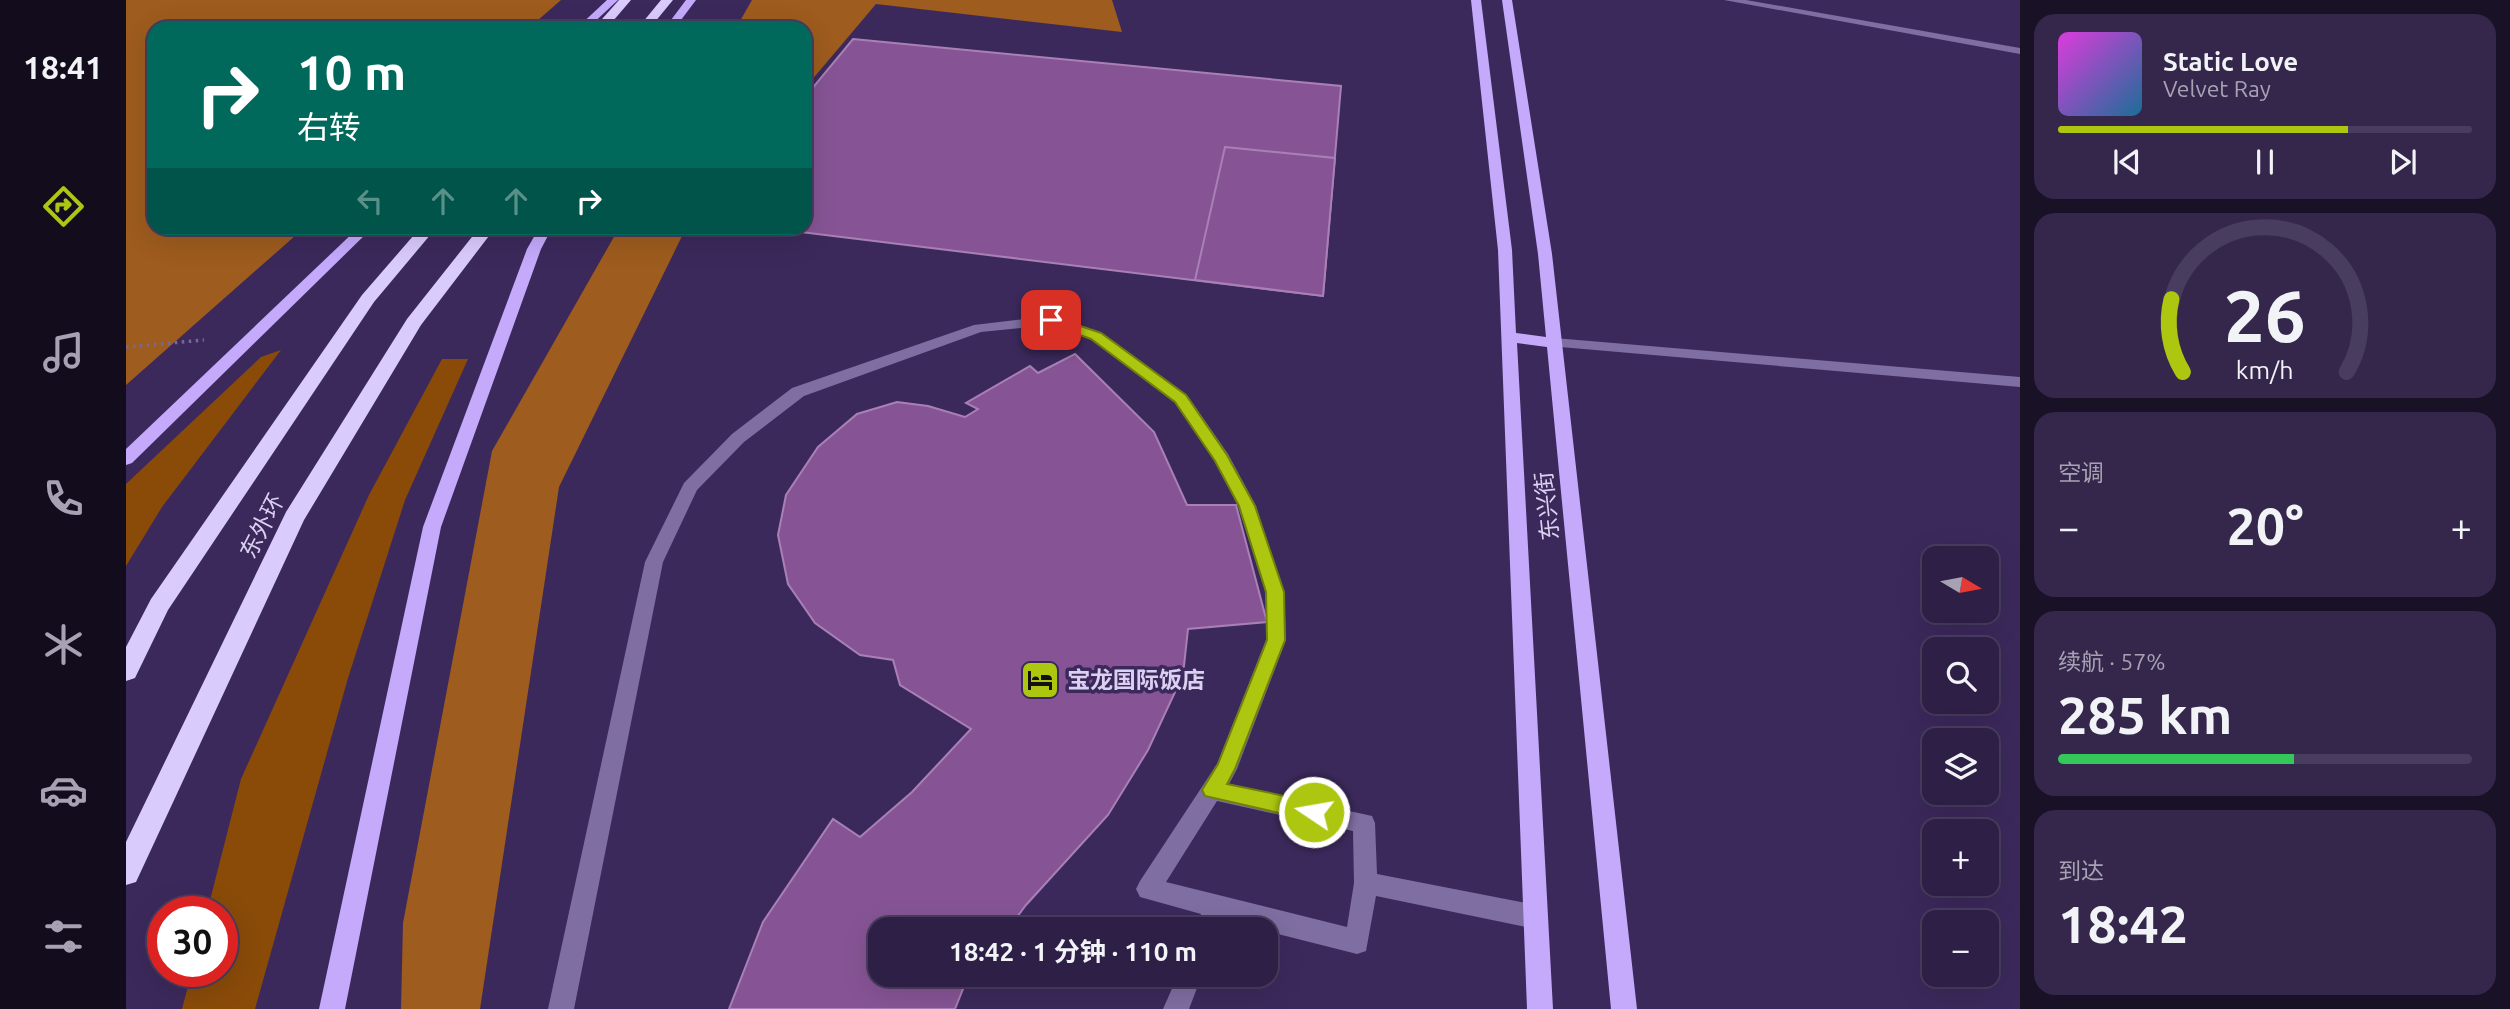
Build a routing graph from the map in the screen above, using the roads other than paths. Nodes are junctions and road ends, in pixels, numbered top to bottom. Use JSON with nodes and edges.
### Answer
{"nodes":[{"id":1,"x":613,"y":0,"type":"edge"},
{"id":2,"x":625,"y":0,"type":"edge"},
{"id":3,"x":667,"y":0,"type":"edge"},
{"id":4,"x":691,"y":0,"type":"edge"},
{"id":5,"x":1476,"y":0,"type":"edge"},
{"id":6,"x":1507,"y":0,"type":"edge"},
{"id":7,"x":1729,"y":0,"type":"edge"},
{"id":8,"x":590,"y":21,"type":"edge"},
{"id":9,"x":606,"y":21,"type":"edge"},
{"id":10,"x":650,"y":21,"type":"edge"},
{"id":11,"x":675,"y":21,"type":"edge"},
{"id":12,"x":2020,"y":51,"type":"edge"},
{"id":13,"x":358,"y":235,"type":"edge"},
{"id":14,"x":422,"y":235,"type":"edge"},
{"id":15,"x":482,"y":235,"type":"edge"},
{"id":16,"x":542,"y":235,"type":"edge"},
{"id":17,"x":1508,"y":337,"type":"junction"},
{"id":18,"x":1555,"y":343,"type":"junction"},
{"id":19,"x":2020,"y":382,"type":"edge"},
{"id":20,"x":126,"y":459,"type":"edge"},
{"id":21,"x":126,"y":671,"type":"edge"},
{"id":22,"x":1212,"y":790,"type":"junction"},
{"id":23,"x":126,"y":872,"type":"edge"},
{"id":24,"x":1366,"y":883,"type":"junction"},
{"id":25,"x":1216,"y":906,"type":"junction"},
{"id":26,"x":1212,"y":917,"type":"edge"},
{"id":27,"x":1536,"y":917,"type":"junction"},
{"id":28,"x":1185,"y":987,"type":"edge"},
{"id":29,"x":332,"y":1009,"type":"edge"},
{"id":30,"x":561,"y":1009,"type":"edge"},
{"id":31,"x":1176,"y":1009,"type":"edge"},
{"id":32,"x":1540,"y":1009,"type":"edge"},
{"id":33,"x":1624,"y":1009,"type":"edge"}],
"edges":[{"from":1,"to":8,"type":"main road"},
{"from":2,"to":9,"type":"highway"},
{"from":3,"to":10,"type":"highway"},
{"from":4,"to":11,"type":"main road"},
{"from":5,"to":17,"type":"main road","name":"东兴街"},
{"from":6,"to":18,"type":"main road","name":"东兴街"},
{"from":7,"to":12,"type":"street"},
{"from":13,"to":20,"type":"main road"},
{"from":14,"to":21,"type":"highway"},
{"from":15,"to":23,"type":"highway","name":"东外环"},
{"from":16,"to":29,"type":"main road"},
{"from":17,"to":18,"type":"main road"},
{"from":17,"to":27,"type":"main road","name":"东兴街"},
{"from":18,"to":19,"type":"street"},
{"from":18,"to":33,"type":"main road","name":"东兴街"},
{"from":22,"to":24,"type":"street"},
{"from":22,"to":25,"type":"street"},
{"from":22,"to":30,"type":"street"},
{"from":24,"to":25,"type":"street"},
{"from":24,"to":27,"type":"street"},
{"from":25,"to":26,"type":"street"},
{"from":27,"to":32,"type":"main road","name":"东兴街"},
{"from":28,"to":31,"type":"street"}]}
